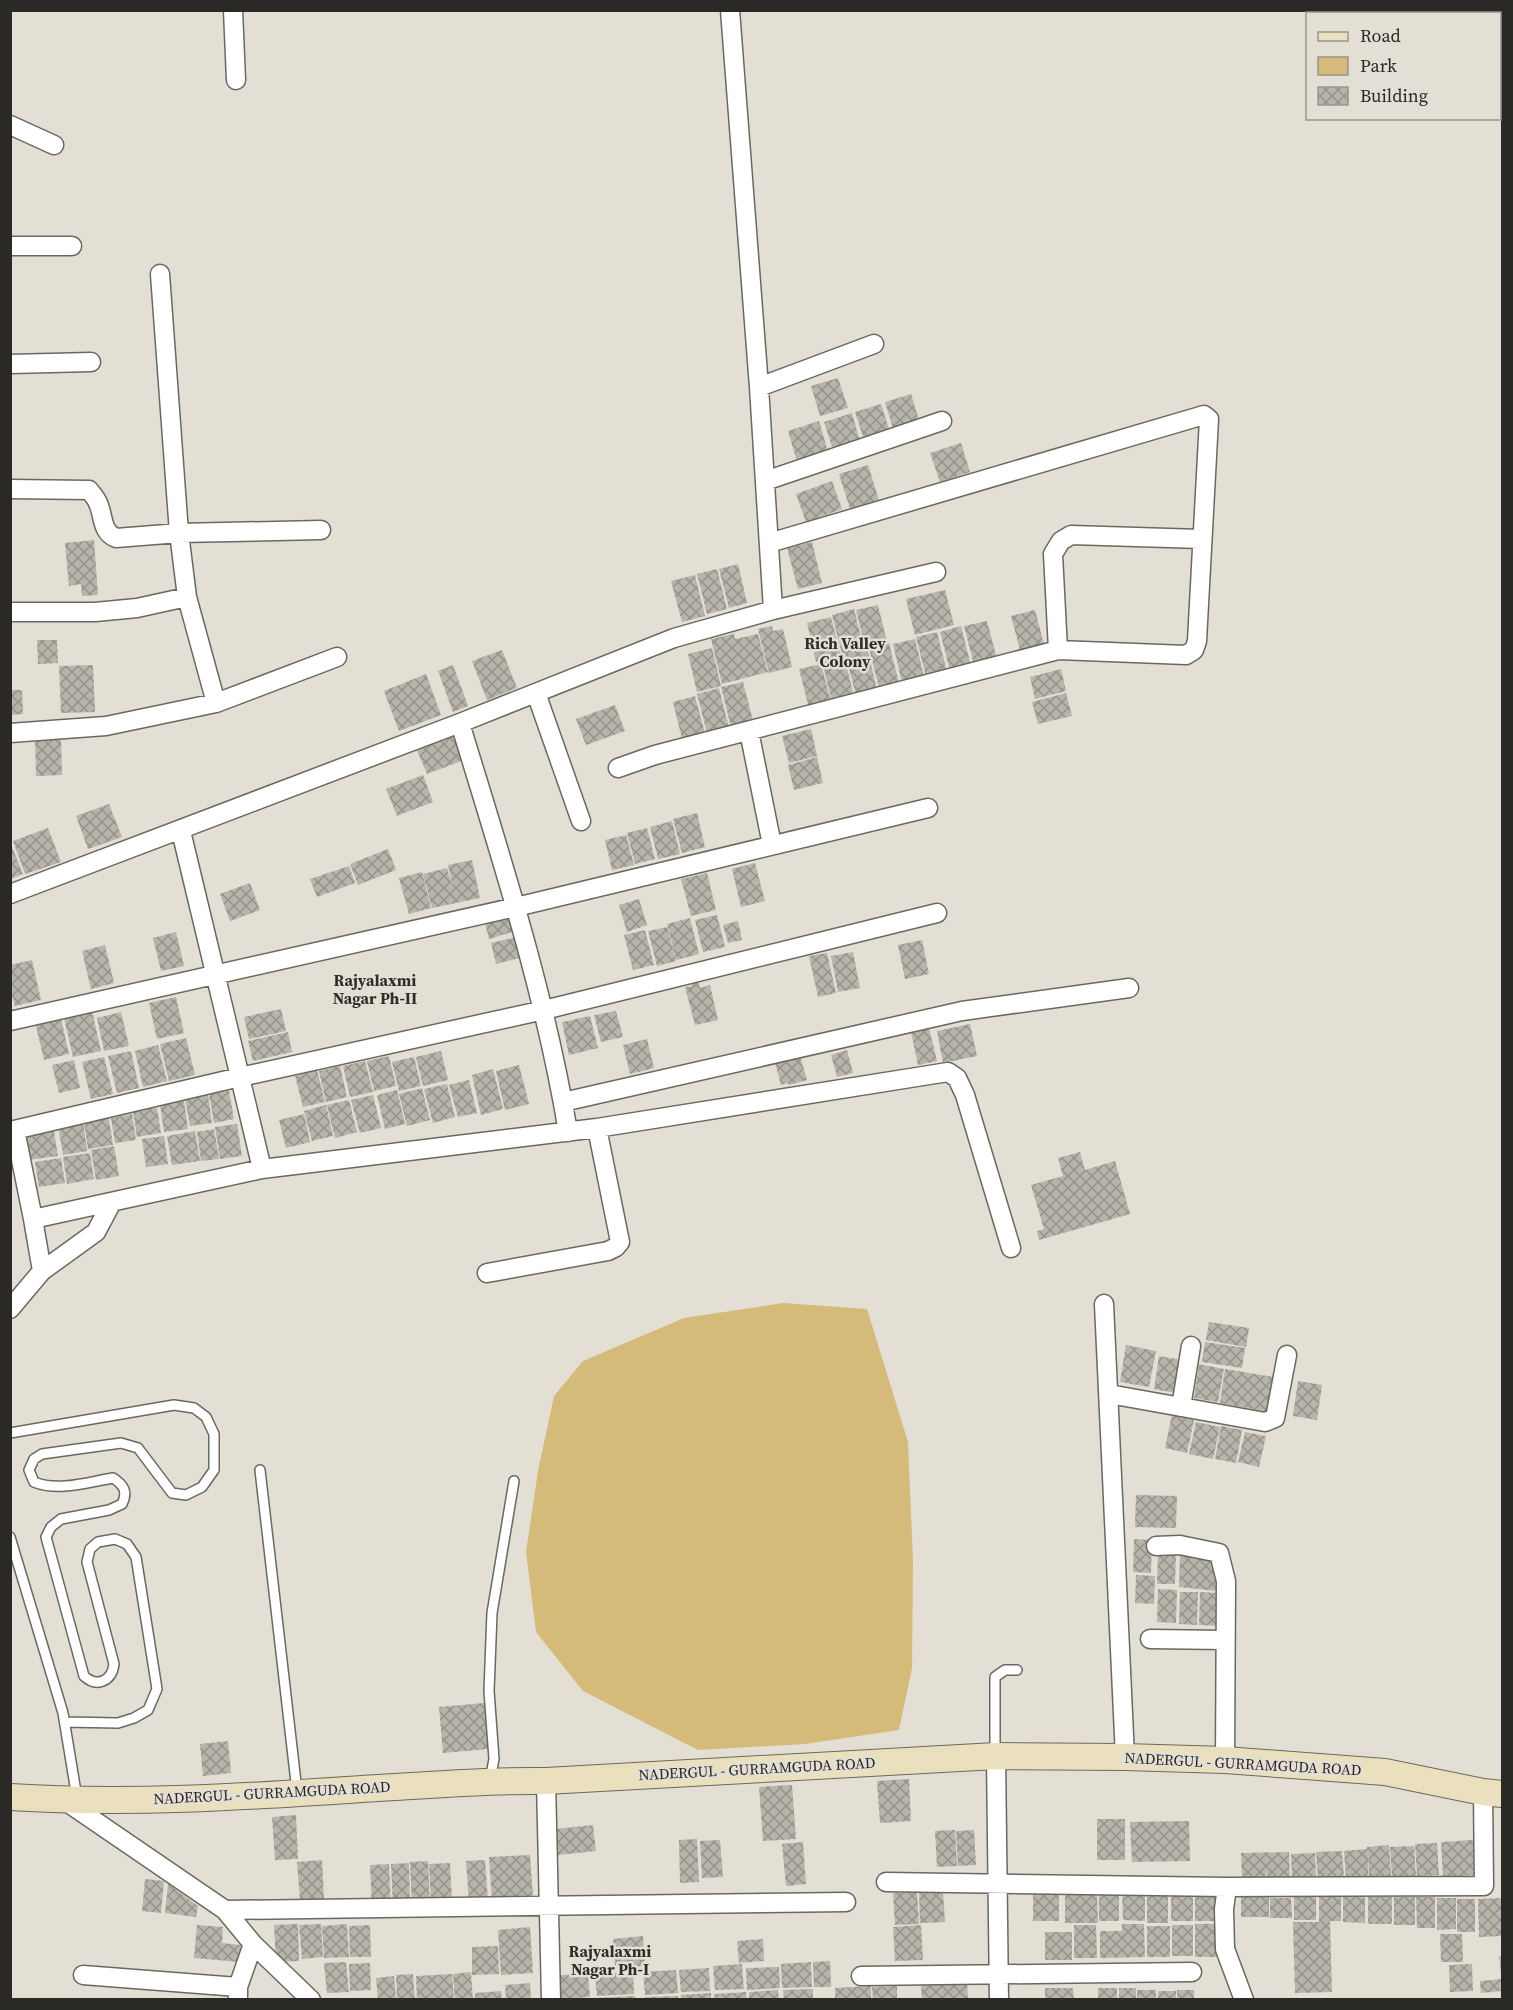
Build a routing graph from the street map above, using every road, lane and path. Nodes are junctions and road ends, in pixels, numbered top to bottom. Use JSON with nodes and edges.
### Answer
{"nodes":[{"id":1,"x":233,"y":10,"type":"edge"},
{"id":2,"x":730,"y":10,"type":"edge"},
{"id":3,"x":236,"y":80,"type":"dead end"},
{"id":4,"x":10,"y":124,"type":"edge"},
{"id":5,"x":54,"y":145,"type":"dead end"},
{"id":6,"x":10,"y":246,"type":"edge"},
{"id":7,"x":72,"y":246,"type":"dead end"},
{"id":8,"x":159,"y":274,"type":"dead end"},
{"id":9,"x":874,"y":344,"type":"dead end"},
{"id":10,"x":91,"y":362,"type":"dead end"},
{"id":11,"x":10,"y":364,"type":"edge"},
{"id":12,"x":759,"y":387,"type":"junction"},
{"id":13,"x":942,"y":421,"type":"dead end"},
{"id":14,"x":765,"y":481,"type":"junction"},
{"id":15,"x":10,"y":489,"type":"edge"},
{"id":16,"x":321,"y":530,"type":"dead end"},
{"id":17,"x":179,"y":533,"type":"junction"},
{"id":18,"x":1201,"y":539,"type":"junction"},
{"id":19,"x":769,"y":543,"type":"junction"},
{"id":20,"x":936,"y":572,"type":"dead end"},
{"id":21,"x":187,"y":597,"type":"junction"},
{"id":22,"x":773,"y":610,"type":"junction"},
{"id":23,"x":10,"y":612,"type":"edge"},
{"id":24,"x":1058,"y":650,"type":"junction"},
{"id":25,"x":337,"y":657,"type":"dead end"},
{"id":26,"x":536,"y":693,"type":"junction"},
{"id":27,"x":216,"y":703,"type":"junction"},
{"id":28,"x":460,"y":723,"type":"junction"},
{"id":29,"x":748,"y":731,"type":"junction"},
{"id":30,"x":10,"y":733,"type":"edge"},
{"id":31,"x":618,"y":768,"type":"dead end"},
{"id":32,"x":927,"y":808,"type":"dead end"},
{"id":33,"x":581,"y":821,"type":"dead end"},
{"id":34,"x":180,"y":831,"type":"junction"},
{"id":35,"x":772,"y":845,"type":"junction"},
{"id":36,"x":10,"y":894,"type":"edge"},
{"id":37,"x":516,"y":907,"type":"junction"},
{"id":38,"x":936,"y":914,"type":"dead end"},
{"id":39,"x":216,"y":974,"type":"junction"},
{"id":40,"x":1129,"y":988,"type":"dead end"},
{"id":41,"x":544,"y":1010,"type":"junction"},
{"id":42,"x":10,"y":1021,"type":"edge"},
{"id":43,"x":240,"y":1077,"type":"junction"},
{"id":44,"x":563,"y":1102,"type":"junction"},
{"id":45,"x":597,"y":1128,"type":"junction"},
{"id":46,"x":13,"y":1130,"type":"edge"},
{"id":47,"x":568,"y":1132,"type":"junction"},
{"id":48,"x":262,"y":1169,"type":"junction"},
{"id":49,"x":112,"y":1202,"type":"junction"},
{"id":50,"x":33,"y":1219,"type":"junction"},
{"id":51,"x":1011,"y":1248,"type":"dead end"},
{"id":52,"x":42,"y":1271,"type":"junction"},
{"id":53,"x":487,"y":1272,"type":"dead end"},
{"id":54,"x":1104,"y":1304,"type":"dead end"},
{"id":55,"x":10,"y":1309,"type":"edge"},
{"id":56,"x":1191,"y":1346,"type":"dead end"},
{"id":57,"x":1287,"y":1355,"type":"dead end"},
{"id":58,"x":1110,"y":1394,"type":"junction"},
{"id":59,"x":1181,"y":1407,"type":"junction"},
{"id":60,"x":10,"y":1433,"type":"edge"},
{"id":61,"x":260,"y":1470,"type":"dead end"},
{"id":62,"x":514,"y":1481,"type":"dead end"},
{"id":63,"x":10,"y":1537,"type":"edge"},
{"id":64,"x":1156,"y":1546,"type":"dead end"},
{"id":65,"x":1150,"y":1639,"type":"dead end"},
{"id":66,"x":1225,"y":1640,"type":"junction"},
{"id":67,"x":1017,"y":1670,"type":"dead end"},
{"id":68,"x":65,"y":1722,"type":"junction"},
{"id":69,"x":996,"y":1756,"type":"junction"},
{"id":70,"x":1125,"y":1757,"type":"junction"},
{"id":71,"x":1225,"y":1760,"type":"junction"},
{"id":72,"x":490,"y":1780,"type":"junction"},
{"id":73,"x":546,"y":1781,"type":"junction"},
{"id":74,"x":297,"y":1793,"type":"junction"},
{"id":75,"x":1493,"y":1793,"type":"edge"},
{"id":76,"x":10,"y":1797,"type":"edge"},
{"id":77,"x":71,"y":1800,"type":"junction"},
{"id":78,"x":886,"y":1882,"type":"dead end"},
{"id":79,"x":997,"y":1883,"type":"junction"},
{"id":80,"x":1484,"y":1886,"type":"junction"},
{"id":81,"x":1503,"y":1886,"type":"edge"},
{"id":82,"x":1227,"y":1887,"type":"junction"},
{"id":83,"x":846,"y":1902,"type":"dead end"},
{"id":84,"x":550,"y":1906,"type":"junction"},
{"id":85,"x":225,"y":1910,"type":"junction"},
{"id":86,"x":253,"y":1944,"type":"junction"},
{"id":87,"x":1192,"y":1972,"type":"dead end"},
{"id":88,"x":999,"y":1974,"type":"junction"},
{"id":89,"x":83,"y":1975,"type":"dead end"},
{"id":90,"x":861,"y":1976,"type":"dead end"},
{"id":91,"x":238,"y":1993,"type":"edge"},
{"id":92,"x":311,"y":2000,"type":"edge"},
{"id":93,"x":551,"y":2000,"type":"edge"},
{"id":94,"x":999,"y":2000,"type":"edge"},
{"id":95,"x":1244,"y":2000,"type":"edge"}],
"edges":[{"from":1,"to":3,"type":"street"},
{"from":2,"to":12,"type":"street"},
{"from":4,"to":5,"type":"street"},
{"from":6,"to":7,"type":"street"},
{"from":8,"to":17,"type":"street"},
{"from":9,"to":12,"type":"street"},
{"from":10,"to":11,"type":"street"},
{"from":12,"to":14,"type":"street"},
{"from":13,"to":14,"type":"street"},
{"from":14,"to":19,"type":"street"},
{"from":15,"to":17,"type":"street"},
{"from":16,"to":17,"type":"street"},
{"from":17,"to":21,"type":"street"},
{"from":18,"to":19,"type":"street"},
{"from":18,"to":24,"type":"street"},
{"from":18,"to":24,"type":"street"},
{"from":19,"to":22,"type":"street"},
{"from":20,"to":22,"type":"street"},
{"from":21,"to":23,"type":"street"},
{"from":21,"to":27,"type":"street"},
{"from":22,"to":26,"type":"street"},
{"from":24,"to":29,"type":"street"},
{"from":25,"to":27,"type":"street"},
{"from":26,"to":28,"type":"street"},
{"from":26,"to":33,"type":"street"},
{"from":27,"to":30,"type":"street"},
{"from":28,"to":34,"type":"street"},
{"from":28,"to":37,"type":"street"},
{"from":29,"to":31,"type":"street"},
{"from":29,"to":35,"type":"street"},
{"from":32,"to":35,"type":"street"},
{"from":34,"to":36,"type":"street"},
{"from":34,"to":39,"type":"street"},
{"from":35,"to":37,"type":"street"},
{"from":37,"to":39,"type":"street"},
{"from":37,"to":41,"type":"street"},
{"from":38,"to":41,"type":"street"},
{"from":39,"to":42,"type":"street"},
{"from":39,"to":43,"type":"street"},
{"from":40,"to":44,"type":"street"},
{"from":41,"to":43,"type":"street"},
{"from":41,"to":44,"type":"street"},
{"from":43,"to":46,"type":"street"},
{"from":43,"to":48,"type":"street"},
{"from":44,"to":47,"type":"street"},
{"from":45,"to":47,"type":"street"},
{"from":45,"to":51,"type":"street"},
{"from":45,"to":53,"type":"street"},
{"from":46,"to":50,"type":"street"},
{"from":47,"to":48,"type":"street"},
{"from":48,"to":49,"type":"street"},
{"from":49,"to":50,"type":"street"},
{"from":49,"to":52,"type":"street"},
{"from":50,"to":52,"type":"street"},
{"from":52,"to":55,"type":"street"},
{"from":54,"to":58,"type":"street"},
{"from":56,"to":59,"type":"street"},
{"from":57,"to":59,"type":"street"},
{"from":58,"to":59,"type":"street"},
{"from":58,"to":70,"type":"street"},
{"from":60,"to":68,"type":"lane"},
{"from":61,"to":74,"type":"lane"},
{"from":62,"to":72,"type":"lane"},
{"from":63,"to":68,"type":"lane"},
{"from":64,"to":66,"type":"street"},
{"from":65,"to":66,"type":"street"},
{"from":66,"to":71,"type":"street"},
{"from":67,"to":69,"type":"lane"},
{"from":68,"to":77,"type":"lane"},
{"from":69,"to":70,"type":"main road","name":"NADERGUL - GURRAMGUDA ROAD"},
{"from":69,"to":73,"type":"main road","name":"NADERGUL - GURRAMGUDA ROAD"},
{"from":69,"to":79,"type":"street"},
{"from":70,"to":71,"type":"main road","name":"NADERGUL - GURRAMGUDA ROAD"},
{"from":71,"to":75,"type":"main road","name":"NADERGUL - GURRAMGUDA ROAD"},
{"from":72,"to":73,"type":"main road","name":"NADERGUL - GURRAMGUDA ROAD"},
{"from":72,"to":74,"type":"main road","name":"NADERGUL - GURRAMGUDA ROAD"},
{"from":73,"to":84,"type":"street"},
{"from":74,"to":77,"type":"main road","name":"NADERGUL - GURRAMGUDA ROAD"},
{"from":75,"to":80,"type":"street"},
{"from":76,"to":77,"type":"main road","name":"NADERGUL - GURRAMGUDA ROAD"},
{"from":77,"to":85,"type":"street"},
{"from":78,"to":79,"type":"street"},
{"from":79,"to":82,"type":"street"},
{"from":79,"to":88,"type":"street"},
{"from":80,"to":81,"type":"street"},
{"from":80,"to":82,"type":"street"},
{"from":82,"to":95,"type":"street"},
{"from":83,"to":84,"type":"street"},
{"from":84,"to":85,"type":"street"},
{"from":84,"to":93,"type":"street"},
{"from":85,"to":86,"type":"street"},
{"from":86,"to":91,"type":"street"},
{"from":86,"to":92,"type":"street"},
{"from":87,"to":88,"type":"street"},
{"from":88,"to":90,"type":"street"},
{"from":88,"to":94,"type":"street"},
{"from":89,"to":91,"type":"street"}]}
